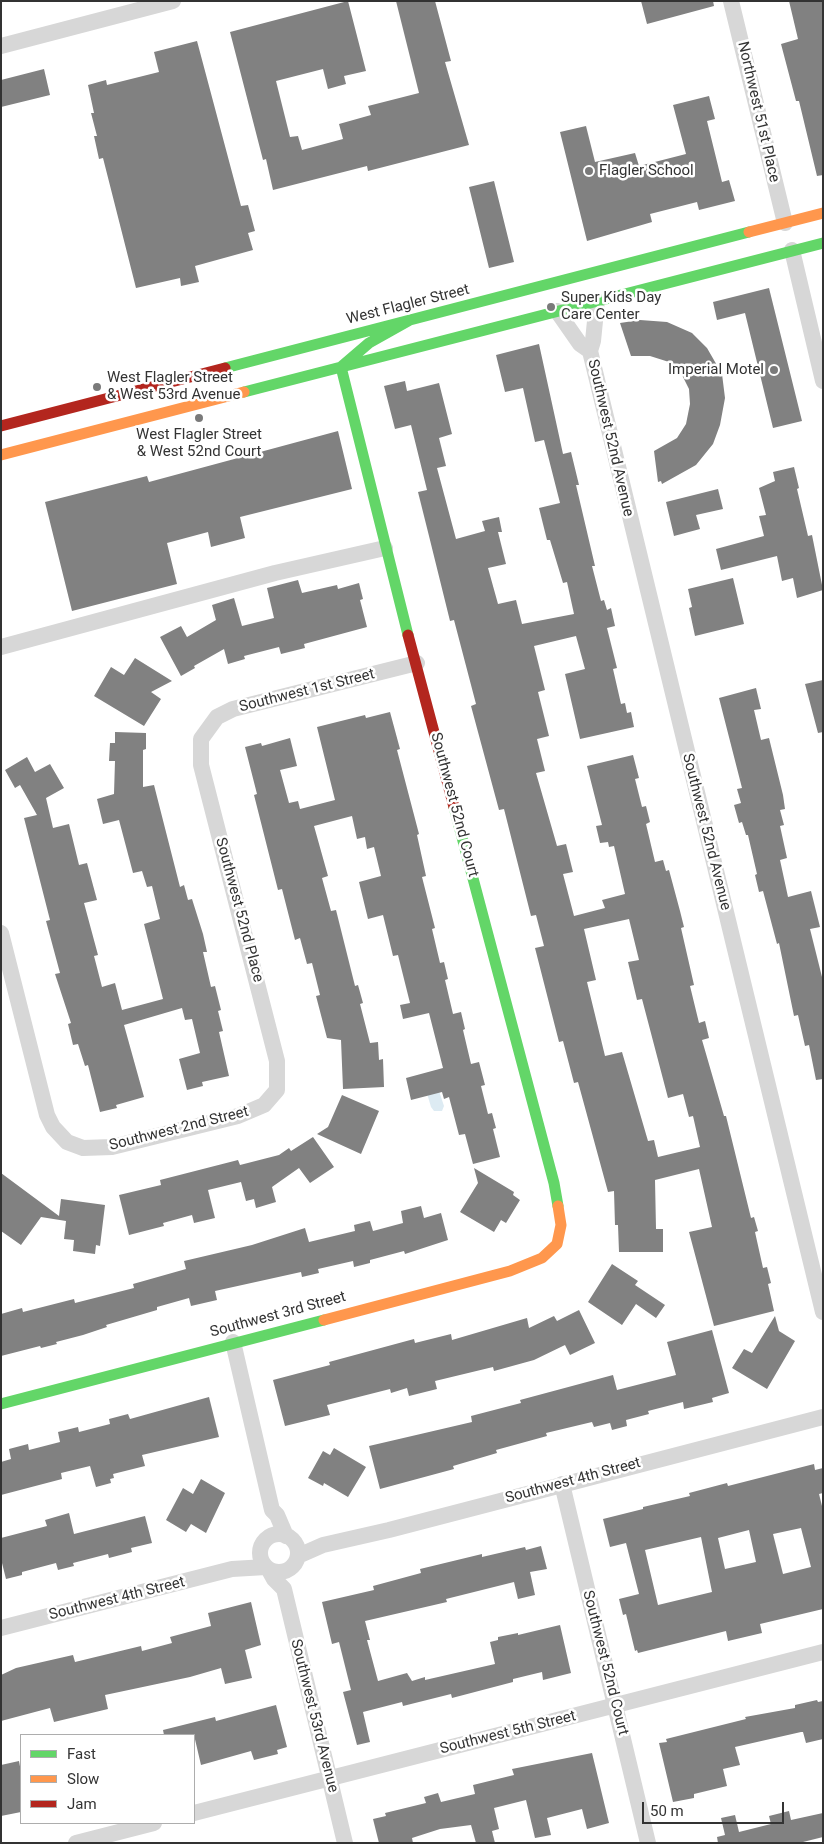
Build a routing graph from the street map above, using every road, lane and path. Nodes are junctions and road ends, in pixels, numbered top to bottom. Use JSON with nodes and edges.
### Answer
{"nodes":[{"id":1,"x":173,"y":1,"type":"edge"},
{"id":2,"x":731,"y":1,"type":"edge"},
{"id":3,"x":1,"y":46,"type":"edge"},
{"id":4,"x":823,"y":213,"type":"edge"},
{"id":5,"x":784,"y":223,"type":"junction"},
{"id":6,"x":823,"y":243,"type":"edge"},
{"id":7,"x":792,"y":250,"type":"junction"},
{"id":8,"x":732,"y":266,"type":"junction"},
{"id":9,"x":597,"y":301,"type":"junction"},
{"id":10,"x":557,"y":311,"type":"junction"},
{"id":11,"x":410,"y":320,"type":"junction"},
{"id":12,"x":590,"y":352,"type":"junction"},
{"id":13,"x":341,"y":367,"type":"junction"},
{"id":14,"x":823,"y":381,"type":"edge"},
{"id":15,"x":50,"y":414,"type":"junction"},
{"id":16,"x":1,"y":426,"type":"edge"},
{"id":17,"x":5,"y":454,"type":"edge"},
{"id":18,"x":385,"y":548,"type":"junction"},
{"id":19,"x":1,"y":648,"type":"edge"},
{"id":20,"x":417,"y":663,"type":"junction"},
{"id":21,"x":204,"y":732,"type":"joint"},
{"id":22,"x":1,"y":933,"type":"edge"},
{"id":23,"x":277,"y":1090,"type":"joint"},
{"id":24,"x":557,"y":1244,"type":"joint"},
{"id":25,"x":823,"y":1312,"type":"edge"},
{"id":26,"x":233,"y":1342,"type":"junction"},
{"id":27,"x":1,"y":1404,"type":"edge"},
{"id":28,"x":823,"y":1416,"type":"edge"},
{"id":29,"x":562,"y":1484,"type":"junction"},
{"id":30,"x":272,"y":1510,"type":"junction"},
{"id":31,"x":293,"y":1544,"type":"junction"},
{"id":32,"x":264,"y":1545,"type":"junction"},
{"id":33,"x":268,"y":1568,"type":"junction"},
{"id":34,"x":232,"y":1569,"type":"junction"},
{"id":35,"x":288,"y":1570,"type":"junction"},
{"id":36,"x":284,"y":1589,"type":"junction"},
{"id":37,"x":1,"y":1628,"type":"edge"},
{"id":38,"x":823,"y":1652,"type":"edge"},
{"id":39,"x":616,"y":1706,"type":"junction"},
{"id":40,"x":329,"y":1778,"type":"junction"},
{"id":41,"x":195,"y":1813,"type":"edge"},
{"id":42,"x":150,"y":1824,"type":"edge"},
{"id":43,"x":76,"y":1843,"type":"edge"},
{"id":44,"x":345,"y":1843,"type":"edge"},
{"id":45,"x":648,"y":1843,"type":"edge"}],
"edges":[{"from":1,"to":3,"type":"street"},
{"from":2,"to":5,"type":"street","name":"Northwest 51st Place"},
{"from":4,"to":5,"type":"main road","name":"West Flagler Street"},
{"from":5,"to":8,"type":"main road"},
{"from":5,"to":11,"type":"main road","name":"West Flagler Street"},
{"from":6,"to":7,"type":"main road"},
{"from":7,"to":8,"type":"main road"},
{"from":7,"to":14,"type":"street"},
{"from":8,"to":9,"type":"main road"},
{"from":9,"to":10,"type":"main road"},
{"from":9,"to":12,"type":"street","name":"Southwest 52nd Avenue"},
{"from":10,"to":12,"type":"street","name":"Southwest 52nd Avenue"},
{"from":10,"to":13,"type":"main road"},
{"from":11,"to":13,"type":"main road"},
{"from":11,"to":15,"type":"main road","name":"West Flagler Street"},
{"from":12,"to":25,"type":"street","name":"Southwest 52nd Avenue"},
{"from":13,"to":17,"type":"main road"},
{"from":13,"to":18,"type":"main road","name":"Southwest 52nd Court"},
{"from":15,"to":16,"type":"main road","name":"West Flagler Street"},
{"from":15,"to":17,"type":"main road"},
{"from":18,"to":19,"type":"street"},
{"from":18,"to":20,"type":"main road","name":"Southwest 52nd Court"},
{"from":20,"to":21,"type":"street","name":"Southwest 1st Street"},
{"from":20,"to":24,"type":"main road","name":"Southwest 52nd Court"},
{"from":21,"to":23,"type":"street","name":"Southwest 52nd Place"},
{"from":22,"to":23,"type":"street","name":"Southwest 2nd Street"},
{"from":24,"to":26,"type":"main road","name":"Southwest 3rd Street"},
{"from":26,"to":27,"type":"main road","name":"Southwest 3rd Street"},
{"from":26,"to":30,"type":"street"},
{"from":28,"to":29,"type":"street","name":"Southwest 4th Street"},
{"from":29,"to":31,"type":"street","name":"Southwest 4th Street"},
{"from":29,"to":39,"type":"street","name":"Southwest 52nd Court"},
{"from":30,"to":31,"type":"street"},
{"from":30,"to":32,"type":"street"},
{"from":31,"to":32,"type":"street","name":"Southwest 4th Street"},
{"from":31,"to":35,"type":"street"},
{"from":32,"to":33,"type":"street"},
{"from":32,"to":34,"type":"street","name":"Southwest 4th Street"},
{"from":33,"to":34,"type":"street","name":"Southwest 4th Street"},
{"from":33,"to":35,"type":"street","name":"Southwest 4th Street"},
{"from":33,"to":36,"type":"street","name":"Southwest 53rd Avenue"},
{"from":34,"to":37,"type":"street","name":"Southwest 4th Street"},
{"from":35,"to":36,"type":"street","name":"Southwest 53rd Avenue"},
{"from":36,"to":40,"type":"street","name":"Southwest 53rd Avenue"},
{"from":38,"to":39,"type":"street","name":"Southwest 5th Street"},
{"from":39,"to":40,"type":"street","name":"Southwest 5th Street"},
{"from":39,"to":45,"type":"street","name":"Southwest 52nd Court"},
{"from":40,"to":41,"type":"street","name":"Southwest 5th Street"},
{"from":40,"to":44,"type":"street","name":"Southwest 53rd Avenue"},
{"from":42,"to":43,"type":"street"}]}
